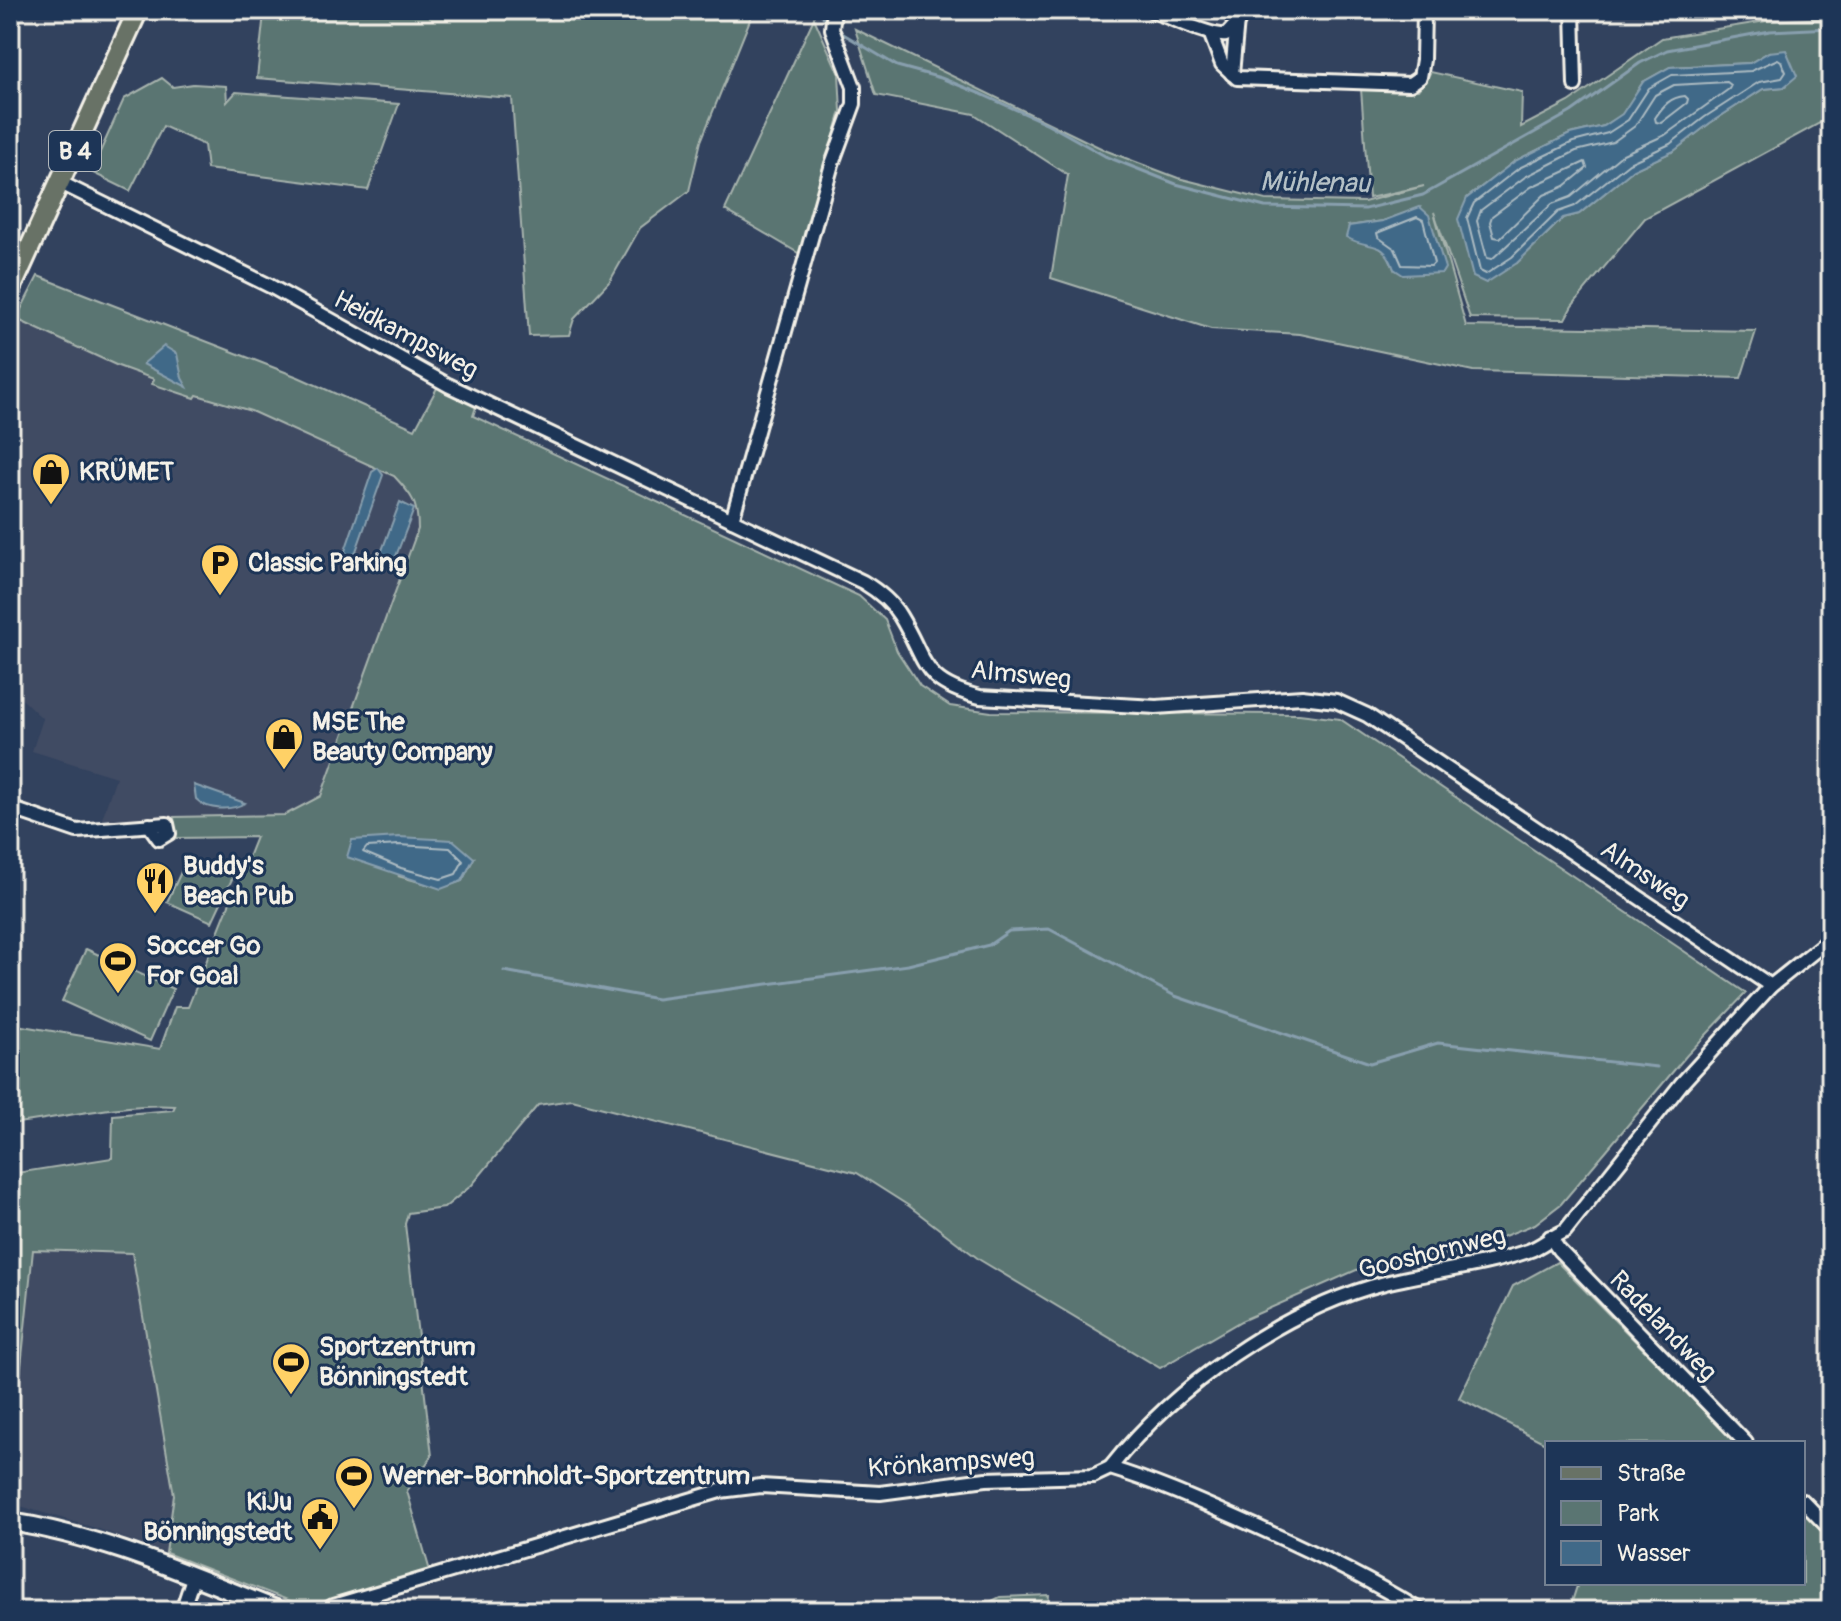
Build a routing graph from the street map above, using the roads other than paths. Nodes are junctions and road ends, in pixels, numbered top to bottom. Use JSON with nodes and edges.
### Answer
{"nodes":[{"id":1,"x":138,"y":10,"type":"edge"},
{"id":2,"x":834,"y":10,"type":"edge"},
{"id":3,"x":1151,"y":10,"type":"edge"},
{"id":4,"x":1424,"y":10,"type":"edge"},
{"id":5,"x":1573,"y":10,"type":"edge"},
{"id":6,"x":1238,"y":16,"type":"edge"},
{"id":7,"x":1211,"y":35,"type":"junction"},
{"id":8,"x":1232,"y":74,"type":"junction"},
{"id":9,"x":1575,"y":85,"type":"dead end"},
{"id":10,"x":61,"y":183,"type":"junction"},
{"id":11,"x":10,"y":291,"type":"edge"},
{"id":12,"x":732,"y":520,"type":"junction"},
{"id":13,"x":10,"y":808,"type":"edge"},
{"id":14,"x":149,"y":825,"type":"dead end"},
{"id":15,"x":1831,"y":938,"type":"edge"},
{"id":16,"x":1771,"y":986,"type":"junction"},
{"id":17,"x":1550,"y":1237,"type":"junction"},
{"id":18,"x":1744,"y":1441,"type":"edge"},
{"id":19,"x":1110,"y":1468,"type":"junction"},
{"id":20,"x":1805,"y":1503,"type":"edge"},
{"id":21,"x":10,"y":1522,"type":"edge"},
{"id":22,"x":1831,"y":1530,"type":"edge"},
{"id":23,"x":196,"y":1579,"type":"junction"},
{"id":24,"x":182,"y":1611,"type":"edge"},
{"id":25,"x":281,"y":1611,"type":"edge"},
{"id":26,"x":325,"y":1611,"type":"edge"},
{"id":27,"x":1421,"y":1611,"type":"edge"}],
"edges":[{"from":1,"to":10,"type":"main road","number":"B 4"},
{"from":2,"to":12,"type":"street"},
{"from":3,"to":7,"type":"street"},
{"from":4,"to":8,"type":"street"},
{"from":5,"to":9,"type":"street"},
{"from":6,"to":7,"type":"street"},
{"from":6,"to":8,"type":"street"},
{"from":7,"to":8,"type":"street"},
{"from":10,"to":11,"type":"main road","number":"B 4"},
{"from":10,"to":12,"type":"street","name":"Heidkampsweg"},
{"from":12,"to":16,"type":"street","name":"Almsweg"},
{"from":13,"to":14,"type":"street"},
{"from":15,"to":16,"type":"street","name":"Gooshornweg"},
{"from":16,"to":17,"type":"street","name":"Gooshornweg"},
{"from":17,"to":18,"type":"street","name":"Radelandweg"},
{"from":17,"to":19,"type":"street","name":"Gooshornweg"},
{"from":19,"to":26,"type":"street","name":"Krönkampsweg"},
{"from":19,"to":27,"type":"street"},
{"from":20,"to":22,"type":"street"},
{"from":21,"to":23,"type":"main road"},
{"from":23,"to":24,"type":"street"},
{"from":23,"to":25,"type":"main road"}]}
